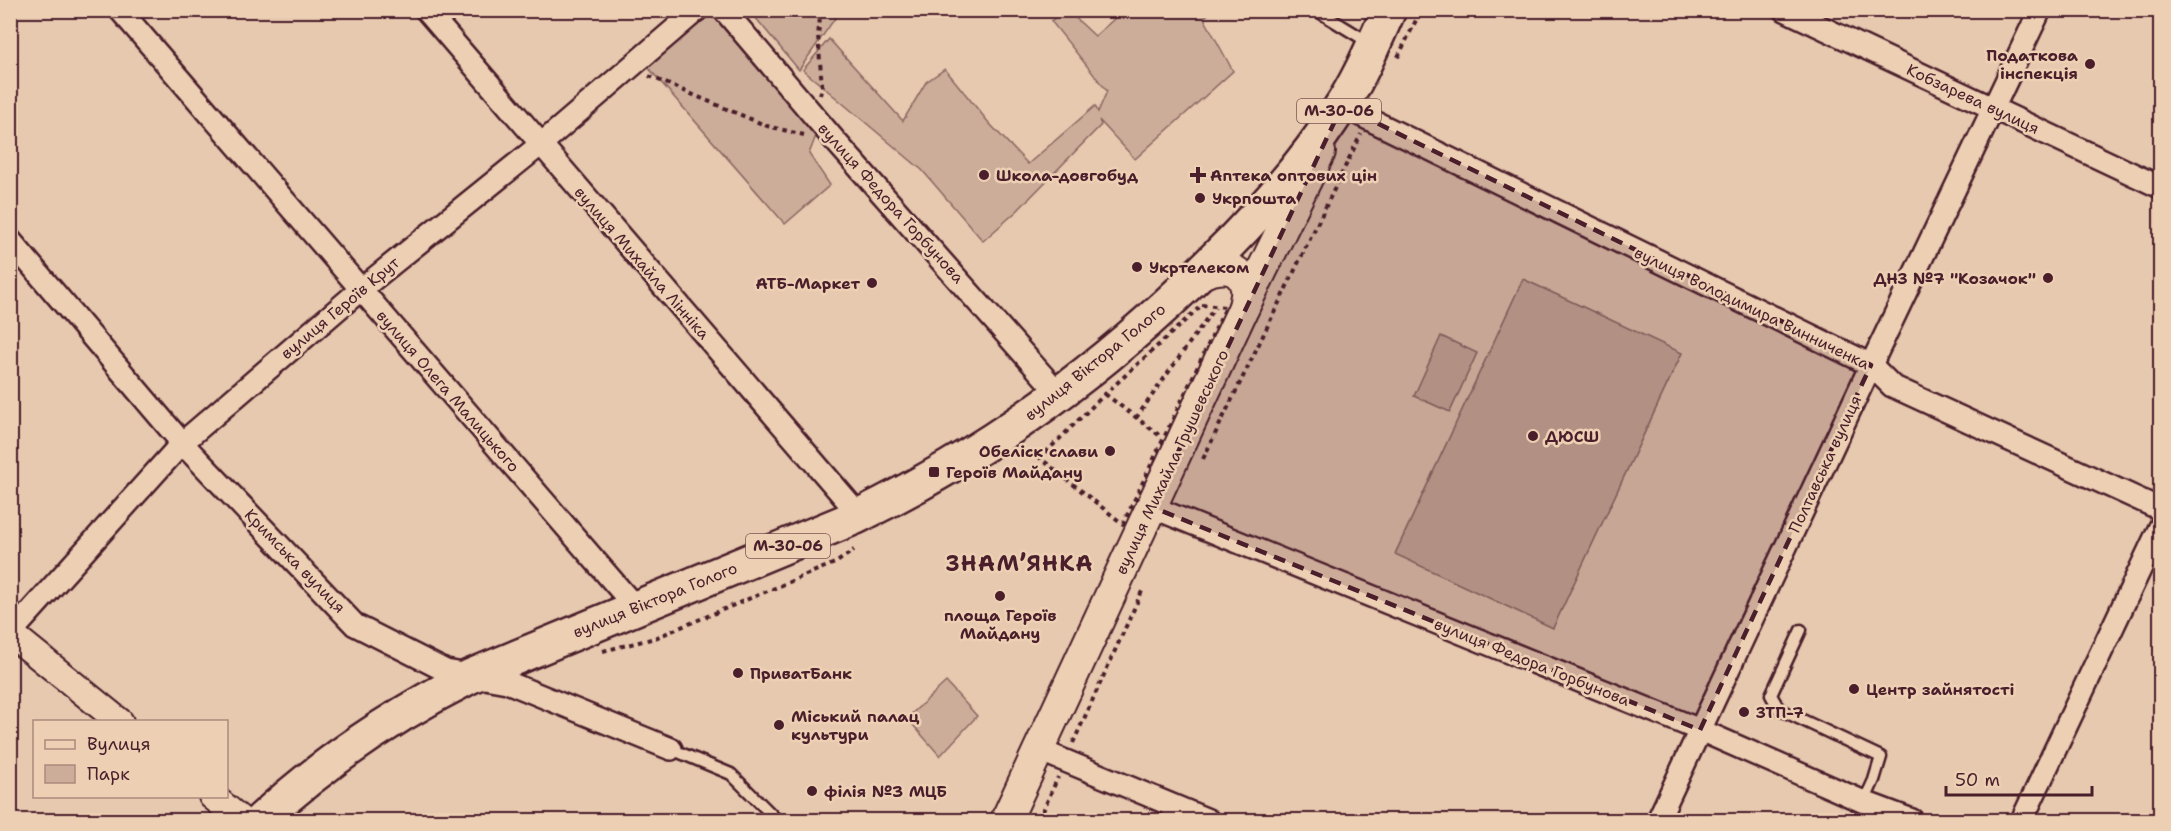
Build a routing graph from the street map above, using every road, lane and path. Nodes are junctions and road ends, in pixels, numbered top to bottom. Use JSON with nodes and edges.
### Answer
{"nodes":[{"id":1,"x":120,"y":10,"type":"edge"},
{"id":2,"x":426,"y":10,"type":"edge"},
{"id":3,"x":697,"y":10,"type":"edge"},
{"id":4,"x":724,"y":10,"type":"edge"},
{"id":5,"x":821,"y":10,"type":"edge"},
{"id":6,"x":1316,"y":10,"type":"edge"},
{"id":7,"x":1389,"y":10,"type":"edge"},
{"id":8,"x":1420,"y":10,"type":"edge"},
{"id":9,"x":1785,"y":10,"type":"edge"},
{"id":10,"x":2040,"y":10,"type":"edge"},
{"id":11,"x":1383,"y":56,"type":"junction"},
{"id":12,"x":641,"y":73,"type":"dead end"},
{"id":13,"x":1994,"y":108,"type":"junction"},
{"id":14,"x":1355,"y":112,"type":"junction"},
{"id":15,"x":814,"y":116,"type":"junction"},
{"id":16,"x":837,"y":143,"type":"junction"},
{"id":17,"x":540,"y":145,"type":"junction"},
{"id":18,"x":2160,"y":187,"type":"edge"},
{"id":19,"x":1271,"y":201,"type":"joint"},
{"id":20,"x":10,"y":240,"type":"edge"},
{"id":21,"x":1196,"y":277,"type":"junction"},
{"id":22,"x":360,"y":290,"type":"junction"},
{"id":23,"x":1228,"y":307,"type":"junction"},
{"id":24,"x":1871,"y":365,"type":"junction"},
{"id":25,"x":1105,"y":394,"type":"junction"},
{"id":26,"x":1060,"y":395,"type":"junction"},
{"id":27,"x":1136,"y":418,"type":"junction"},
{"id":28,"x":1164,"y":439,"type":"dead end"},
{"id":29,"x":182,"y":443,"type":"junction"},
{"id":30,"x":1202,"y":460,"type":"dead end"},
{"id":31,"x":1152,"y":507,"type":"junction"},
{"id":32,"x":2160,"y":509,"type":"edge"},
{"id":33,"x":856,"y":517,"type":"junction"},
{"id":34,"x":1123,"y":524,"type":"dead end"},
{"id":35,"x":2160,"y":527,"type":"edge"},
{"id":36,"x":854,"y":550,"type":"dead end"},
{"id":37,"x":1146,"y":581,"type":"dead end"},
{"id":38,"x":636,"y":608,"type":"junction"},
{"id":39,"x":1801,"y":630,"type":"dead end"},
{"id":40,"x":11,"y":633,"type":"edge"},
{"id":41,"x":602,"y":652,"type":"dead end"},
{"id":42,"x":471,"y":676,"type":"junction"},
{"id":43,"x":118,"y":720,"type":"edge"},
{"id":44,"x":1700,"y":730,"type":"junction"},
{"id":45,"x":671,"y":748,"type":"joint"},
{"id":46,"x":1052,"y":756,"type":"junction"},
{"id":47,"x":214,"y":798,"type":"edge"},
{"id":48,"x":1864,"y":802,"type":"junction"},
{"id":49,"x":1169,"y":813,"type":"edge"},
{"id":50,"x":241,"y":820,"type":"edge"},
{"id":51,"x":261,"y":820,"type":"edge"},
{"id":52,"x":777,"y":820,"type":"edge"},
{"id":53,"x":1006,"y":820,"type":"edge"},
{"id":54,"x":1039,"y":820,"type":"edge"},
{"id":55,"x":1208,"y":820,"type":"edge"},
{"id":56,"x":1658,"y":820,"type":"edge"},
{"id":57,"x":1912,"y":820,"type":"edge"},
{"id":58,"x":2022,"y":820,"type":"edge"}],
"edges":[{"from":1,"to":22,"type":"street","name":"вулиця Олега Малицького"},
{"from":2,"to":17,"type":"street","name":"вулиця Михайла Лінніка"},
{"from":3,"to":17,"type":"street","name":"вулиця Героїв Крут"},
{"from":4,"to":15,"type":"street","name":"вулиця Федора Горбунова"},
{"from":5,"to":15,"type":"path"},
{"from":6,"to":11,"type":"lane"},
{"from":7,"to":11,"type":"main road","name":"вулиця Михайла Грушевського","number":"М-30-06"},
{"from":8,"to":11,"type":"path"},
{"from":9,"to":13,"type":"street","name":"Кобзарева вулиця"},
{"from":10,"to":13,"type":"street","name":"Полтавська вулиця"},
{"from":11,"to":14,"type":"main road","name":"вулиця Михайла Грушевського","number":"М-30-06"},
{"from":12,"to":16,"type":"path"},
{"from":13,"to":18,"type":"street","name":"Кобзарева вулиця"},
{"from":13,"to":24,"type":"street","name":"Полтавська вулиця"},
{"from":14,"to":19,"type":"main road","name":"вулиця Михайла Грушевського","number":"М-30-06"},
{"from":14,"to":23,"type":"main road","name":"вулиця Михайла Грушевського"},
{"from":14,"to":24,"type":"street","name":"вулиця Володимира Винниченка"},
{"from":14,"to":30,"type":"path"},
{"from":15,"to":16,"type":"street","name":"вулиця Федора Горбунова"},
{"from":16,"to":26,"type":"street","name":"вулиця Федора Горбунова"},
{"from":17,"to":22,"type":"street","name":"вулиця Героїв Крут"},
{"from":17,"to":33,"type":"street","name":"вулиця Михайла Лінніка"},
{"from":19,"to":21,"type":"main road","name":"вулиця Віктора Голого","number":"М-30-06"},
{"from":20,"to":29,"type":"street","name":"Кримська вулиця"},
{"from":21,"to":23,"type":"main road"},
{"from":21,"to":26,"type":"main road","name":"вулиця Віктора Голого","number":"М-30-06"},
{"from":22,"to":29,"type":"street","name":"вулиця Героїв Крут"},
{"from":22,"to":38,"type":"street","name":"вулиця Олега Малицького"},
{"from":23,"to":25,"type":"path"},
{"from":23,"to":27,"type":"path"},
{"from":23,"to":31,"type":"main road","name":"вулиця Михайла Грушевського"},
{"from":24,"to":32,"type":"street","name":"вулиця Володимира Винниченка"},
{"from":24,"to":44,"type":"street","name":"Полтавська вулиця"},
{"from":25,"to":27,"type":"path"},
{"from":25,"to":34,"type":"path"},
{"from":26,"to":33,"type":"main road","name":"вулиця Віктора Голого","number":"М-30-06"},
{"from":27,"to":28,"type":"path"},
{"from":29,"to":40,"type":"street","name":"вулиця Героїв Крут"},
{"from":29,"to":42,"type":"street","name":"Кримська вулиця"},
{"from":31,"to":44,"type":"street","name":"вулиця Федора Горбунова"},
{"from":31,"to":46,"type":"main road","name":"вулиця Михайла Грушевського"},
{"from":33,"to":38,"type":"main road","name":"вулиця Віктора Голого","number":"М-30-06"},
{"from":35,"to":58,"type":"street"},
{"from":36,"to":41,"type":"path"},
{"from":37,"to":46,"type":"path"},
{"from":38,"to":42,"type":"main road","name":"вулиця Віктора Голого","number":"М-30-06"},
{"from":39,"to":48,"type":"lane"},
{"from":40,"to":43,"type":"street"},
{"from":42,"to":45,"type":"street","name":"Кримська вулиця"},
{"from":42,"to":51,"type":"main road","name":"вулиця Віктора Голого","number":"М-30-06"},
{"from":44,"to":48,"type":"street","name":"вулиця Федора Горбунова"},
{"from":44,"to":56,"type":"street","name":"Полтавська вулиця"},
{"from":45,"to":52,"type":"lane"},
{"from":46,"to":49,"type":"street"},
{"from":46,"to":53,"type":"main road","name":"вулиця Михайла Грушевського"},
{"from":46,"to":54,"type":"path"},
{"from":47,"to":50,"type":"street"},
{"from":48,"to":57,"type":"street","name":"вулиця Федора Горбунова"},
{"from":49,"to":55,"type":"street"}]}
